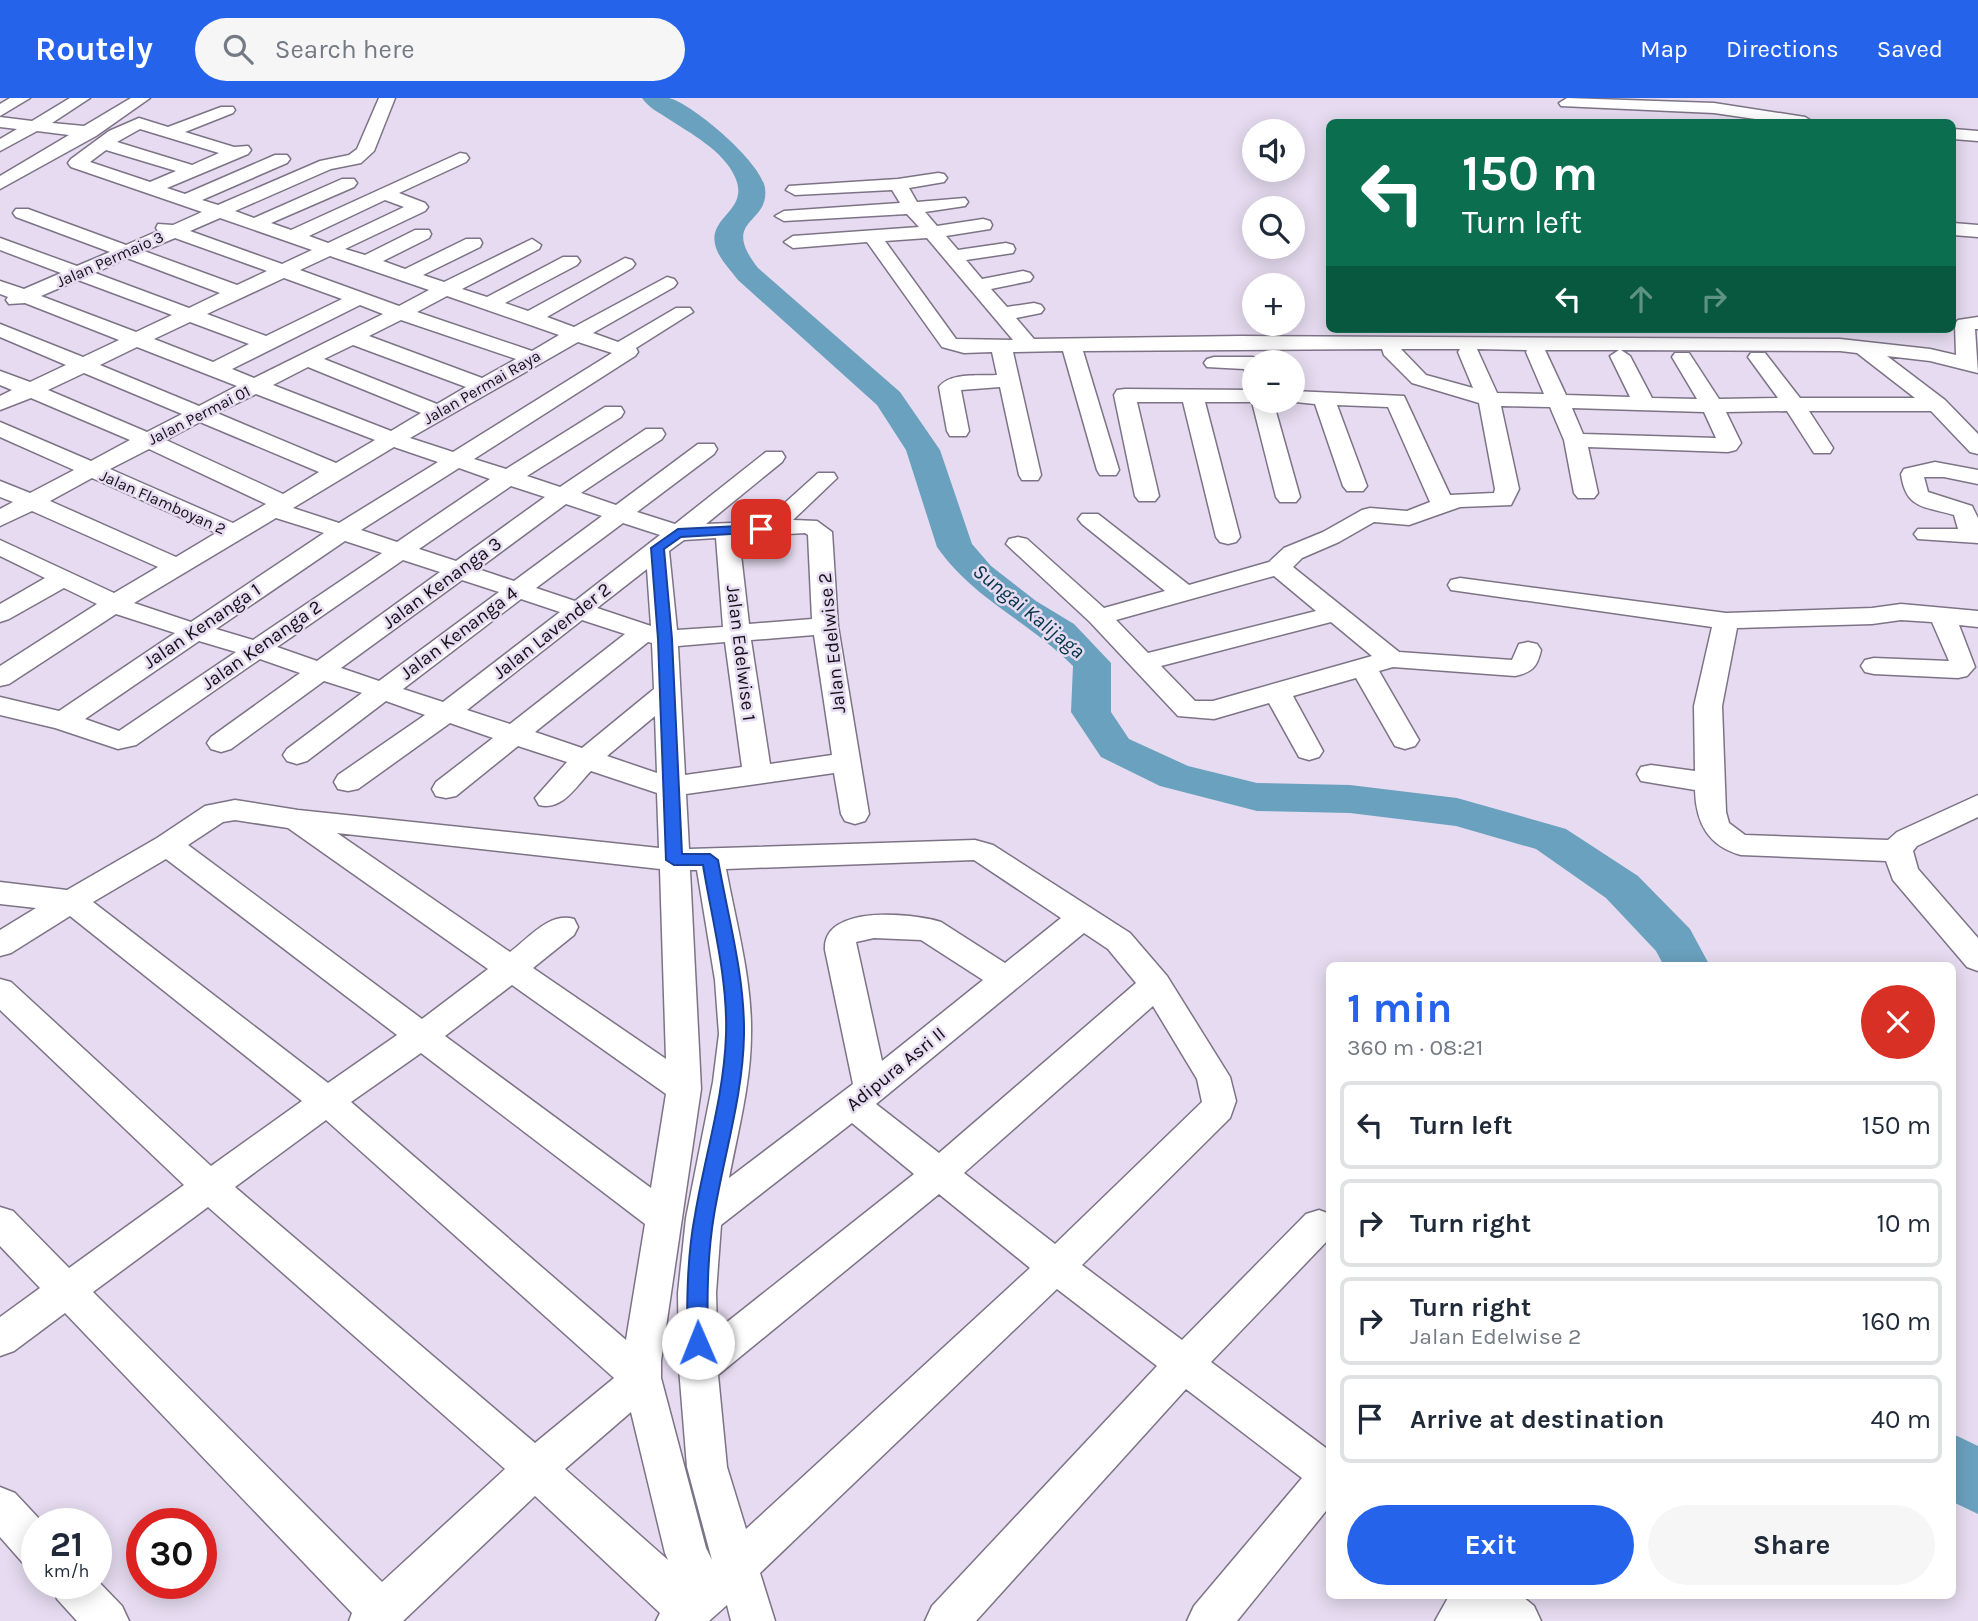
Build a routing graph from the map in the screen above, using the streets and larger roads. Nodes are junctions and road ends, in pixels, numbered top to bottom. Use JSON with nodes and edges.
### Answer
{"nodes":[{"id":1,"x":22,"y":98,"type":"edge"},
{"id":2,"x":82,"y":98,"type":"edge"},
{"id":3,"x":142,"y":98,"type":"edge"},
{"id":4,"x":387,"y":98,"type":"edge"},
{"id":5,"x":1566,"y":101,"type":"edge"},
{"id":6,"x":1713,"y":103,"type":"edge"},
{"id":7,"x":181,"y":107,"type":"dead end"},
{"id":8,"x":0,"y":111,"type":"edge"},
{"id":9,"x":1734,"y":116,"type":"edge"},
{"id":10,"x":1584,"y":119,"type":"edge"},
{"id":11,"x":1770,"y":119,"type":"edge"},
{"id":12,"x":0,"y":122,"type":"edge"},
{"id":13,"x":34,"y":126,"type":"junction"},
{"id":14,"x":85,"y":132,"type":"junction"},
{"id":15,"x":169,"y":132,"type":"junction"},
{"id":16,"x":219,"y":133,"type":"dead end"},
{"id":17,"x":1956,"y":134,"type":"edge"},
{"id":18,"x":1978,"y":136,"type":"edge"},
{"id":19,"x":110,"y":139,"type":"junction"},
{"id":20,"x":199,"y":141,"type":"junction"},
{"id":21,"x":0,"y":146,"type":"edge"},
{"id":22,"x":281,"y":159,"type":"dead end"},
{"id":23,"x":460,"y":159,"type":"dead end"},
{"id":24,"x":193,"y":171,"type":"junction"},
{"id":25,"x":311,"y":172,"type":"junction"},
{"id":26,"x":938,"y":178,"type":"dead end"},
{"id":27,"x":348,"y":183,"type":"junction"},
{"id":28,"x":0,"y":184,"type":"edge"},
{"id":29,"x":898,"y":184,"type":"junction"},
{"id":30,"x":152,"y":188,"type":"junction"},
{"id":31,"x":795,"y":190,"type":"dead end"},
{"id":32,"x":384,"y":194,"type":"junction"},
{"id":33,"x":187,"y":200,"type":"junction"},
{"id":34,"x":959,"y":202,"type":"dead end"},
{"id":35,"x":912,"y":208,"type":"junction"},
{"id":36,"x":221,"y":211,"type":"junction"},
{"id":37,"x":22,"y":213,"type":"dead end"},
{"id":38,"x":785,"y":216,"type":"dead end"},
{"id":39,"x":257,"y":223,"type":"junction"},
{"id":40,"x":983,"y":225,"type":"dead end"},
{"id":41,"x":166,"y":229,"type":"junction"},
{"id":42,"x":1956,"y":229,"type":"edge"},
{"id":43,"x":1978,"y":231,"type":"edge"},
{"id":44,"x":933,"y":232,"type":"junction"},
{"id":45,"x":422,"y":234,"type":"dead end"},
{"id":46,"x":293,"y":236,"type":"junction"},
{"id":47,"x":873,"y":238,"type":"junction"},
{"id":48,"x":793,"y":242,"type":"dead end"},
{"id":49,"x":473,"y":243,"type":"dead end"},
{"id":50,"x":0,"y":244,"type":"edge"},
{"id":51,"x":533,"y":245,"type":"dead end"},
{"id":52,"x":330,"y":249,"type":"junction"},
{"id":53,"x":1006,"y":249,"type":"dead end"},
{"id":54,"x":125,"y":253,"type":"junction"},
{"id":55,"x":954,"y":256,"type":"junction"},
{"id":56,"x":570,"y":261,"type":"dead end"},
{"id":57,"x":365,"y":263,"type":"junction"},
{"id":58,"x":625,"y":264,"type":"dead end"},
{"id":59,"x":284,"y":271,"type":"junction"},
{"id":60,"x":78,"y":273,"type":"junction"},
{"id":61,"x":405,"y":277,"type":"junction"},
{"id":62,"x":1023,"y":277,"type":"dead end"},
{"id":63,"x":667,"y":283,"type":"dead end"},
{"id":64,"x":979,"y":285,"type":"junction"},
{"id":65,"x":0,"y":287,"type":"edge"},
{"id":66,"x":444,"y":290,"type":"junction"},
{"id":67,"x":239,"y":293,"type":"junction"},
{"id":68,"x":25,"y":297,"type":"junction"},
{"id":69,"x":359,"y":298,"type":"junction"},
{"id":70,"x":489,"y":304,"type":"junction"},
{"id":71,"x":0,"y":307,"type":"edge"},
{"id":72,"x":1034,"y":309,"type":"dead end"},
{"id":73,"x":683,"y":312,"type":"dead end"},
{"id":74,"x":400,"y":313,"type":"junction"},
{"id":75,"x":1003,"y":314,"type":"junction"},
{"id":76,"x":191,"y":315,"type":"junction"},
{"id":77,"x":531,"y":318,"type":"junction"},
{"id":78,"x":1978,"y":323,"type":"edge"},
{"id":79,"x":0,"y":330,"type":"edge"},
{"id":80,"x":1842,"y":333,"type":"edge"},
{"id":81,"x":572,"y":335,"type":"junction"},
{"id":82,"x":352,"y":337,"type":"junction"},
{"id":83,"x":134,"y":341,"type":"junction"},
{"id":84,"x":267,"y":344,"type":"junction"},
{"id":85,"x":1071,"y":344,"type":"junction"},
{"id":86,"x":1029,"y":345,"type":"junction"},
{"id":87,"x":1001,"y":346,"type":"junction"},
{"id":88,"x":1863,"y":348,"type":"junction"},
{"id":89,"x":620,"y":349,"type":"junction"},
{"id":90,"x":1391,"y":351,"type":"dead end"},
{"id":91,"x":1468,"y":352,"type":"dead end"},
{"id":92,"x":1536,"y":352,"type":"dead end"},
{"id":93,"x":1620,"y":356,"type":"dead end"},
{"id":94,"x":1758,"y":356,"type":"dead end"},
{"id":95,"x":1682,"y":357,"type":"dead end"},
{"id":96,"x":533,"y":358,"type":"junction"},
{"id":97,"x":308,"y":360,"type":"junction"},
{"id":98,"x":1116,"y":363,"type":"dead end"},
{"id":99,"x":84,"y":364,"type":"junction"},
{"id":100,"x":1973,"y":365,"type":"edge"},
{"id":101,"x":1242,"y":366,"type":"edge"},
{"id":102,"x":212,"y":371,"type":"junction"},
{"id":103,"x":0,"y":377,"type":"edge"},
{"id":104,"x":1009,"y":380,"type":"junction"},
{"id":105,"x":483,"y":386,"type":"junction"},
{"id":106,"x":253,"y":387,"type":"junction"},
{"id":107,"x":30,"y":390,"type":"junction"},
{"id":108,"x":1192,"y":396,"type":"junction"},
{"id":109,"x":1242,"y":396,"type":"edge"},
{"id":110,"x":1305,"y":397,"type":"edge"},
{"id":111,"x":1324,"y":398,"type":"junction"},
{"id":112,"x":1489,"y":399,"type":"junction"},
{"id":113,"x":1561,"y":403,"type":"junction"},
{"id":114,"x":0,"y":404,"type":"edge"},
{"id":115,"x":1644,"y":404,"type":"junction"},
{"id":116,"x":1794,"y":404,"type":"junction"},
{"id":117,"x":1937,"y":405,"type":"junction"},
{"id":118,"x":1712,"y":406,"type":"junction"},
{"id":119,"x":438,"y":412,"type":"junction"},
{"id":120,"x":613,"y":412,"type":"dead end"},
{"id":121,"x":201,"y":413,"type":"junction"},
{"id":122,"x":1265,"y":413,"type":"edge"},
{"id":123,"x":1954,"y":421,"type":"junction"},
{"id":124,"x":1978,"y":422,"type":"edge"},
{"id":125,"x":0,"y":429,"type":"edge"},
{"id":126,"x":958,"y":431,"type":"dead end"},
{"id":127,"x":654,"y":434,"type":"dead end"},
{"id":128,"x":392,"y":439,"type":"junction"},
{"id":129,"x":148,"y":440,"type":"junction"},
{"id":130,"x":1575,"y":440,"type":"junction"},
{"id":131,"x":1978,"y":447,"type":"edge"},
{"id":132,"x":1822,"y":448,"type":"dead end"},
{"id":133,"x":706,"y":449,"type":"dead end"},
{"id":134,"x":774,"y":457,"type":"dead end"},
{"id":135,"x":453,"y":460,"type":"junction"},
{"id":136,"x":92,"y":470,"type":"junction"},
{"id":137,"x":1108,"y":470,"type":"dead end"},
{"id":138,"x":338,"y":472,"type":"junction"},
{"id":139,"x":1030,"y":475,"type":"dead end"},
{"id":140,"x":1978,"y":477,"type":"edge"},
{"id":141,"x":507,"y":478,"type":"junction"},
{"id":142,"x":826,"y":478,"type":"dead end"},
{"id":143,"x":1355,"y":486,"type":"dead end"},
{"id":144,"x":0,"y":488,"type":"edge"},
{"id":145,"x":1586,"y":494,"type":"dead end"},
{"id":146,"x":563,"y":495,"type":"junction"},
{"id":147,"x":1147,"y":496,"type":"dead end"},
{"id":148,"x":1288,"y":497,"type":"dead end"},
{"id":149,"x":30,"y":503,"type":"junction"},
{"id":150,"x":1443,"y":505,"type":"junction"},
{"id":151,"x":279,"y":506,"type":"junction"},
{"id":152,"x":622,"y":513,"type":"junction"},
{"id":153,"x":0,"y":519,"type":"edge"},
{"id":154,"x":1090,"y":519,"type":"dead end"},
{"id":155,"x":761,"y":529,"type":"junction"},
{"id":156,"x":343,"y":531,"type":"junction"},
{"id":157,"x":727,"y":532,"type":"junction"},
{"id":158,"x":235,"y":533,"type":"junction"},
{"id":159,"x":678,"y":533,"type":"junction"},
{"id":160,"x":1926,"y":534,"type":"dead end"},
{"id":161,"x":1018,"y":544,"type":"dead end"},
{"id":162,"x":657,"y":548,"type":"junction"},
{"id":163,"x":402,"y":549,"type":"junction"},
{"id":164,"x":4,"y":554,"type":"edge"},
{"id":165,"x":178,"y":567,"type":"junction"},
{"id":166,"x":1271,"y":569,"type":"junction"},
{"id":167,"x":458,"y":571,"type":"junction"},
{"id":168,"x":62,"y":579,"type":"junction"},
{"id":169,"x":1460,"y":585,"type":"dead end"},
{"id":170,"x":514,"y":591,"type":"junction"},
{"id":171,"x":1186,"y":595,"type":"junction"},
{"id":172,"x":113,"y":604,"type":"junction"},
{"id":173,"x":578,"y":611,"type":"junction"},
{"id":174,"x":1337,"y":613,"type":"junction"},
{"id":175,"x":0,"y":614,"type":"edge"},
{"id":176,"x":1942,"y":616,"type":"junction"},
{"id":177,"x":1100,"y":617,"type":"junction"},
{"id":178,"x":1978,"y":619,"type":"edge"},
{"id":179,"x":1726,"y":621,"type":"junction"},
{"id":180,"x":825,"y":626,"type":"junction"},
{"id":181,"x":195,"y":631,"type":"junction"},
{"id":182,"x":737,"y":634,"type":"junction"},
{"id":183,"x":655,"y":635,"type":"junction"},
{"id":184,"x":259,"y":650,"type":"junction"},
{"id":185,"x":1528,"y":650,"type":"dead end"},
{"id":186,"x":1392,"y":659,"type":"junction"},
{"id":187,"x":1145,"y":662,"type":"junction"},
{"id":188,"x":1874,"y":666,"type":"dead end"},
{"id":189,"x":1364,"y":668,"type":"junction"},
{"id":190,"x":321,"y":670,"type":"junction"},
{"id":191,"x":0,"y":678,"type":"edge"},
{"id":192,"x":381,"y":692,"type":"junction"},
{"id":193,"x":667,"y":692,"type":"junction"},
{"id":194,"x":1277,"y":692,"type":"junction"},
{"id":195,"x":0,"y":706,"type":"edge"},
{"id":196,"x":446,"y":713,"type":"junction"},
{"id":197,"x":62,"y":721,"type":"junction"},
{"id":198,"x":514,"y":736,"type":"junction"},
{"id":199,"x":1405,"y":740,"type":"dead end"},
{"id":200,"x":221,"y":743,"type":"dead end"},
{"id":201,"x":1308,"y":751,"type":"dead end"},
{"id":202,"x":297,"y":755,"type":"dead end"},
{"id":203,"x":585,"y":760,"type":"junction"},
{"id":204,"x":847,"y":762,"type":"junction"},
{"id":205,"x":757,"y":774,"type":"junction"},
{"id":206,"x":1651,"y":774,"type":"dead end"},
{"id":207,"x":348,"y":782,"type":"dead end"},
{"id":208,"x":1709,"y":783,"type":"junction"},
{"id":209,"x":670,"y":787,"type":"junction"},
{"id":210,"x":446,"y":789,"type":"dead end"},
{"id":211,"x":549,"y":798,"type":"dead end"},
{"id":212,"x":1978,"y":805,"type":"edge"},
{"id":213,"x":855,"y":814,"type":"dead end"},
{"id":214,"x":296,"y":819,"type":"junction"},
{"id":215,"x":167,"y":845,"type":"junction"},
{"id":216,"x":1898,"y":851,"type":"junction"},
{"id":217,"x":674,"y":860,"type":"junction"},
{"id":218,"x":710,"y":860,"type":"junction"},
{"id":219,"x":0,"y":893,"type":"edge"},
{"id":220,"x":71,"y":901,"type":"junction"},
{"id":221,"x":1084,"y":916,"type":"junction"},
{"id":222,"x":563,"y":927,"type":"dead end"},
{"id":223,"x":0,"y":945,"type":"edge"},
{"id":224,"x":1978,"y":959,"type":"edge"},
{"id":225,"x":512,"y":968,"type":"junction"},
{"id":226,"x":1007,"y":980,"type":"junction"},
{"id":227,"x":1156,"y":984,"type":"junction"},
{"id":228,"x":0,"y":991,"type":"edge"},
{"id":229,"x":420,"y":1036,"type":"junction"},
{"id":230,"x":684,"y":1089,"type":"junction"},
{"id":231,"x":862,"y":1096,"type":"junction"},
{"id":232,"x":327,"y":1101,"type":"junction"},
{"id":233,"x":938,"y":1175,"type":"junction"},
{"id":234,"x":209,"y":1186,"type":"junction"},
{"id":235,"x":664,"y":1218,"type":"junction"},
{"id":236,"x":704,"y":1218,"type":"junction"},
{"id":237,"x":0,"y":1222,"type":"edge"},
{"id":238,"x":1319,"y":1225,"type":"dead end"},
{"id":239,"x":1056,"y":1267,"type":"junction"},
{"id":240,"x":66,"y":1290,"type":"junction"},
{"id":241,"x":0,"y":1339,"type":"edge"},
{"id":242,"x":1184,"y":1364,"type":"junction"},
{"id":243,"x":698,"y":1368,"type":"junction"},
{"id":244,"x":642,"y":1378,"type":"junction"},
{"id":245,"x":535,"y":1469,"type":"junction"},
{"id":246,"x":1326,"y":1472,"type":"edge"},
{"id":247,"x":1326,"y":1480,"type":"edge"},
{"id":248,"x":0,"y":1507,"type":"edge"},
{"id":249,"x":21,"y":1530,"type":"edge"},
{"id":250,"x":702,"y":1598,"type":"edge"},
{"id":251,"x":86,"y":1599,"type":"edge"},
{"id":252,"x":1473,"y":1599,"type":"edge"},
{"id":253,"x":1492,"y":1599,"type":"edge"},
{"id":254,"x":375,"y":1616,"type":"edge"},
{"id":255,"x":107,"y":1621,"type":"edge"},
{"id":256,"x":753,"y":1621,"type":"edge"},
{"id":257,"x":947,"y":1621,"type":"edge"},
{"id":258,"x":1209,"y":1621,"type":"edge"},
{"id":259,"x":1457,"y":1621,"type":"edge"},
{"id":260,"x":1519,"y":1621,"type":"edge"}],
"edges":[{"from":1,"to":8,"type":"street"},
{"from":2,"to":13,"type":"street"},
{"from":3,"to":14,"type":"street"},
{"from":4,"to":25,"type":"street","name":"Jalan Permaio 3"},
{"from":5,"to":6,"type":"street"},
{"from":5,"to":10,"type":"street"},
{"from":6,"to":9,"type":"street"},
{"from":7,"to":15,"type":"street"},
{"from":9,"to":11,"type":"street"},
{"from":12,"to":13,"type":"street"},
{"from":13,"to":14,"type":"street"},
{"from":13,"to":21,"type":"street"},
{"from":14,"to":19,"type":"street"},
{"from":14,"to":28,"type":"street"},
{"from":15,"to":19,"type":"street"},
{"from":15,"to":20,"type":"street"},
{"from":16,"to":20,"type":"street"},
{"from":17,"to":18,"type":"street"},
{"from":19,"to":24,"type":"street"},
{"from":19,"to":30,"type":"street"},
{"from":20,"to":24,"type":"street"},
{"from":22,"to":33,"type":"street"},
{"from":23,"to":32,"type":"street"},
{"from":24,"to":30,"type":"street"},
{"from":25,"to":27,"type":"street"},
{"from":25,"to":36,"type":"street","name":"Jalan Permaio 3"},
{"from":26,"to":29,"type":"street"},
{"from":27,"to":32,"type":"street"},
{"from":27,"to":39,"type":"street"},
{"from":29,"to":31,"type":"street"},
{"from":29,"to":35,"type":"street"},
{"from":30,"to":33,"type":"street"},
{"from":32,"to":46,"type":"street"},
{"from":32,"to":52,"type":"street"},
{"from":33,"to":36,"type":"street"},
{"from":34,"to":35,"type":"street"},
{"from":35,"to":38,"type":"street"},
{"from":35,"to":44,"type":"street"},
{"from":36,"to":39,"type":"street"},
{"from":36,"to":41,"type":"street","name":"Jalan Permaio 3"},
{"from":37,"to":54,"type":"street"},
{"from":39,"to":46,"type":"street"},
{"from":40,"to":44,"type":"street"},
{"from":41,"to":54,"type":"street","name":"Jalan Permaio 3"},
{"from":41,"to":59,"type":"street"},
{"from":42,"to":43,"type":"street"},
{"from":44,"to":47,"type":"street"},
{"from":44,"to":55,"type":"street"},
{"from":45,"to":57,"type":"street"},
{"from":46,"to":52,"type":"street"},
{"from":47,"to":48,"type":"street"},
{"from":47,"to":87,"type":"street"},
{"from":49,"to":61,"type":"street"},
{"from":50,"to":60,"type":"street"},
{"from":51,"to":66,"type":"street","name":"Jalan Permai 01"},
{"from":52,"to":57,"type":"street"},
{"from":52,"to":59,"type":"street"},
{"from":53,"to":55,"type":"street"},
{"from":54,"to":60,"type":"street","name":"Jalan Permaio 3"},
{"from":54,"to":67,"type":"street"},
{"from":55,"to":64,"type":"street"},
{"from":56,"to":70,"type":"street"},
{"from":57,"to":61,"type":"street"},
{"from":58,"to":77,"type":"street"},
{"from":59,"to":67,"type":"street"},
{"from":59,"to":69,"type":"street"},
{"from":60,"to":68,"type":"street","name":"Jalan Permaio 3"},
{"from":60,"to":76,"type":"street"},
{"from":61,"to":66,"type":"street"},
{"from":62,"to":64,"type":"street"},
{"from":63,"to":81,"type":"street","name":"Jalan Permai Raya"},
{"from":64,"to":75,"type":"street"},
{"from":65,"to":68,"type":"street"},
{"from":66,"to":70,"type":"street"},
{"from":66,"to":74,"type":"street","name":"Jalan Permai 01"},
{"from":67,"to":76,"type":"street"},
{"from":68,"to":71,"type":"street","name":"Jalan Permaio 3"},
{"from":68,"to":83,"type":"street"},
{"from":69,"to":74,"type":"street"},
{"from":69,"to":84,"type":"street"},
{"from":70,"to":77,"type":"street"},
{"from":72,"to":75,"type":"street"},
{"from":73,"to":89,"type":"street"},
{"from":74,"to":82,"type":"street","name":"Jalan Permai 01"},
{"from":74,"to":96,"type":"street"},
{"from":75,"to":86,"type":"street"},
{"from":76,"to":83,"type":"street"},
{"from":76,"to":84,"type":"street"},
{"from":77,"to":81,"type":"street"},
{"from":78,"to":100,"type":"street"},
{"from":79,"to":99,"type":"street"},
{"from":80,"to":88,"type":"street"},
{"from":81,"to":89,"type":"street"},
{"from":81,"to":96,"type":"street","name":"Jalan Permai Raya"},
{"from":82,"to":97,"type":"street","name":"Jalan Permai 01"},
{"from":82,"to":105,"type":"street"},
{"from":83,"to":99,"type":"street"},
{"from":83,"to":102,"type":"street"},
{"from":84,"to":102,"type":"street"},
{"from":85,"to":86,"type":"street"},
{"from":85,"to":88,"type":"street"},
{"from":85,"to":137,"type":"street"},
{"from":86,"to":87,"type":"street"},
{"from":87,"to":104,"type":"street"},
{"from":88,"to":100,"type":"street"},
{"from":88,"to":117,"type":"street"},
{"from":89,"to":135,"type":"street","name":"Jalan Kenanga 1"},
{"from":90,"to":112,"type":"street"},
{"from":91,"to":112,"type":"street"},
{"from":92,"to":113,"type":"street"},
{"from":93,"to":115,"type":"street"},
{"from":94,"to":116,"type":"street"},
{"from":95,"to":118,"type":"street"},
{"from":96,"to":105,"type":"street","name":"Jalan Permai Raya"},
{"from":97,"to":106,"type":"street","name":"Jalan Permai 01"},
{"from":97,"to":119,"type":"street"},
{"from":98,"to":101,"type":"street"},
{"from":99,"to":107,"type":"street"},
{"from":99,"to":121,"type":"street"},
{"from":102,"to":106,"type":"street"},
{"from":103,"to":107,"type":"street"},
{"from":104,"to":126,"type":"street"},
{"from":104,"to":139,"type":"street"},
{"from":105,"to":119,"type":"street","name":"Jalan Permai Raya"},
{"from":106,"to":121,"type":"street","name":"Jalan Permai 01"},
{"from":106,"to":128,"type":"street"},
{"from":107,"to":114,"type":"street"},
{"from":107,"to":129,"type":"street"},
{"from":108,"to":109,"type":"street"},
{"from":108,"to":147,"type":"street"},
{"from":108,"to":166,"type":"street"},
{"from":110,"to":111,"type":"street"},
{"from":111,"to":143,"type":"street"},
{"from":111,"to":150,"type":"street"},
{"from":112,"to":113,"type":"street"},
{"from":112,"to":150,"type":"street"},
{"from":113,"to":115,"type":"street"},
{"from":113,"to":130,"type":"street"},
{"from":115,"to":118,"type":"street"},
{"from":116,"to":117,"type":"street"},
{"from":116,"to":118,"type":"street"},
{"from":116,"to":132,"type":"street"},
{"from":117,"to":123,"type":"street"},
{"from":118,"to":130,"type":"street"},
{"from":119,"to":128,"type":"street","name":"Jalan Permai Raya"},
{"from":120,"to":141,"type":"street","name":"Jalan Kenanga 2"},
{"from":121,"to":129,"type":"street","name":"Jalan Permai 01"},
{"from":121,"to":138,"type":"street"},
{"from":122,"to":148,"type":"street"},
{"from":123,"to":124,"type":"street"},
{"from":123,"to":131,"type":"street"},
{"from":125,"to":136,"type":"street","name":"Jalan Flamboyan 2"},
{"from":127,"to":146,"type":"street","name":"Jalan Kenanga 3"},
{"from":128,"to":135,"type":"street"},
{"from":128,"to":138,"type":"street","name":"Jalan Permai Raya"},
{"from":129,"to":136,"type":"street","name":"Jalan Permai 01"},
{"from":129,"to":151,"type":"street"},
{"from":130,"to":145,"type":"street"},
{"from":133,"to":152,"type":"street","name":"Jalan Kenanga 4"},
{"from":134,"to":159,"type":"street","name":"Jalan Lavender 2"},
{"from":135,"to":141,"type":"street"},
{"from":135,"to":156,"type":"street","name":"Jalan Kenanga 1"},
{"from":136,"to":149,"type":"street","name":"Jalan Permai 01"},
{"from":136,"to":158,"type":"street","name":"Jalan Flamboyan 2"},
{"from":138,"to":151,"type":"street","name":"Jalan Permai Raya"},
{"from":140,"to":160,"type":"street"},
{"from":141,"to":146,"type":"street"},
{"from":141,"to":163,"type":"street","name":"Jalan Kenanga 2"},
{"from":142,"to":155,"type":"street"},
{"from":144,"to":149,"type":"street"},
{"from":146,"to":152,"type":"street"},
{"from":146,"to":167,"type":"street","name":"Jalan Kenanga 3"},
{"from":149,"to":153,"type":"street","name":"Jalan Permai 01"},
{"from":149,"to":165,"type":"street"},
{"from":150,"to":166,"type":"street"},
{"from":151,"to":156,"type":"street"},
{"from":151,"to":158,"type":"street","name":"Jalan Permai Raya"},
{"from":152,"to":159,"type":"street"},
{"from":152,"to":170,"type":"street","name":"Jalan Kenanga 4"},
{"from":154,"to":171,"type":"street"},
{"from":155,"to":157,"type":"street","name":"Jalan Edelwise 2"},
{"from":155,"to":180,"type":"street","name":"Jalan Edelwise 2"},
{"from":156,"to":163,"type":"street"},
{"from":156,"to":181,"type":"street","name":"Jalan Kenanga 1"},
{"from":157,"to":159,"type":"street","name":"Jalan Edelwise 2"},
{"from":157,"to":182,"type":"street","name":"Jalan Edelwise 1"},
{"from":158,"to":165,"type":"street","name":"Jalan Permai Raya"},
{"from":159,"to":162,"type":"street","name":"Jalan Lavender 2"},
{"from":161,"to":177,"type":"street"},
{"from":162,"to":173,"type":"street","name":"Jalan Lavender 2"},
{"from":162,"to":183,"type":"street"},
{"from":163,"to":167,"type":"street"},
{"from":163,"to":184,"type":"street","name":"Jalan Kenanga 2"},
{"from":164,"to":168,"type":"street"},
{"from":165,"to":172,"type":"street","name":"Jalan Permai Raya"},
{"from":166,"to":171,"type":"street"},
{"from":166,"to":174,"type":"street"},
{"from":167,"to":170,"type":"street"},
{"from":167,"to":190,"type":"street","name":"Jalan Kenanga 3"},
{"from":168,"to":172,"type":"street"},
{"from":168,"to":175,"type":"street"},
{"from":169,"to":179,"type":"street"},
{"from":170,"to":173,"type":"street"},
{"from":170,"to":192,"type":"street","name":"Jalan Kenanga 4"},
{"from":171,"to":177,"type":"street"},
{"from":172,"to":181,"type":"street"},
{"from":172,"to":191,"type":"street","name":"Jalan Permai Raya"},
{"from":173,"to":183,"type":"street"},
{"from":173,"to":196,"type":"street","name":"Jalan Lavender 2"},
{"from":174,"to":186,"type":"street"},
{"from":174,"to":187,"type":"street"},
{"from":176,"to":178,"type":"street"},
{"from":176,"to":179,"type":"street"},
{"from":176,"to":188,"type":"street"},
{"from":177,"to":187,"type":"street"},
{"from":179,"to":208,"type":"street"},
{"from":180,"to":182,"type":"street"},
{"from":180,"to":204,"type":"street","name":"Jalan Edelwise 2"},
{"from":181,"to":184,"type":"street"},
{"from":181,"to":197,"type":"street","name":"Jalan Kenanga 1"},
{"from":182,"to":183,"type":"street"},
{"from":182,"to":205,"type":"street","name":"Jalan Edelwise 1"},
{"from":183,"to":193,"type":"street"},
{"from":183,"to":198,"type":"street"},
{"from":184,"to":190,"type":"street"},
{"from":184,"to":197,"type":"street","name":"Jalan Kenanga 2"},
{"from":185,"to":186,"type":"street"},
{"from":186,"to":189,"type":"street"},
{"from":187,"to":194,"type":"street"},
{"from":189,"to":194,"type":"street"},
{"from":189,"to":199,"type":"street"},
{"from":190,"to":192,"type":"street"},
{"from":190,"to":200,"type":"street","name":"Jalan Kenanga 3"},
{"from":192,"to":196,"type":"street"},
{"from":192,"to":202,"type":"street","name":"Jalan Kenanga 4"},
{"from":193,"to":203,"type":"street"},
{"from":193,"to":209,"type":"street"},
{"from":194,"to":201,"type":"street"},
{"from":195,"to":197,"type":"street"},
{"from":196,"to":198,"type":"street"},
{"from":196,"to":207,"type":"street","name":"Jalan Lavender 2"},
{"from":198,"to":203,"type":"street"},
{"from":198,"to":210,"type":"street"},
{"from":203,"to":209,"type":"street"},
{"from":203,"to":211,"type":"street"},
{"from":204,"to":205,"type":"street"},
{"from":204,"to":213,"type":"street","name":"Jalan Edelwise 2"},
{"from":205,"to":209,"type":"street"},
{"from":206,"to":208,"type":"street"},
{"from":208,"to":216,"type":"street"},
{"from":209,"to":217,"type":"street"},
{"from":212,"to":216,"type":"street"},
{"from":214,"to":215,"type":"street"},
{"from":214,"to":217,"type":"street"},
{"from":214,"to":225,"type":"street"},
{"from":215,"to":220,"type":"street"},
{"from":215,"to":229,"type":"street"},
{"from":216,"to":224,"type":"street"},
{"from":217,"to":218,"type":"street"},
{"from":217,"to":230,"type":"street"},
{"from":218,"to":221,"type":"street"},
{"from":218,"to":236,"type":"street"},
{"from":219,"to":220,"type":"street"},
{"from":220,"to":223,"type":"street"},
{"from":220,"to":232,"type":"street"},
{"from":221,"to":226,"type":"street","name":"Adipura Asri II"},
{"from":221,"to":227,"type":"street"},
{"from":222,"to":225,"type":"street"},
{"from":225,"to":229,"type":"street"},
{"from":225,"to":230,"type":"street"},
{"from":226,"to":231,"type":"street","name":"Adipura Asri II"},
{"from":226,"to":231,"type":"street"},
{"from":227,"to":233,"type":"street"},
{"from":227,"to":239,"type":"street"},
{"from":228,"to":234,"type":"street"},
{"from":229,"to":232,"type":"street"},
{"from":229,"to":235,"type":"street"},
{"from":230,"to":235,"type":"street"},
{"from":231,"to":233,"type":"street"},
{"from":231,"to":236,"type":"street","name":"Adipura Asri II"},
{"from":232,"to":234,"type":"street"},
{"from":232,"to":244,"type":"street"},
{"from":233,"to":239,"type":"street"},
{"from":233,"to":243,"type":"street"},
{"from":234,"to":240,"type":"street"},
{"from":234,"to":245,"type":"street"},
{"from":235,"to":244,"type":"street"},
{"from":236,"to":243,"type":"street"},
{"from":237,"to":240,"type":"street"},
{"from":238,"to":242,"type":"street"},
{"from":239,"to":242,"type":"street"},
{"from":239,"to":250,"type":"street"},
{"from":240,"to":241,"type":"street"},
{"from":240,"to":254,"type":"street"},
{"from":242,"to":246,"type":"street"},
{"from":242,"to":257,"type":"street"},
{"from":243,"to":250,"type":"street"},
{"from":244,"to":245,"type":"street"},
{"from":244,"to":250,"type":"street"},
{"from":245,"to":250,"type":"street"},
{"from":245,"to":254,"type":"street"},
{"from":247,"to":258,"type":"street"},
{"from":248,"to":249,"type":"street"},
{"from":250,"to":256,"type":"street"},
{"from":251,"to":255,"type":"street"},
{"from":252,"to":259,"type":"street"},
{"from":253,"to":260,"type":"street"}]}
